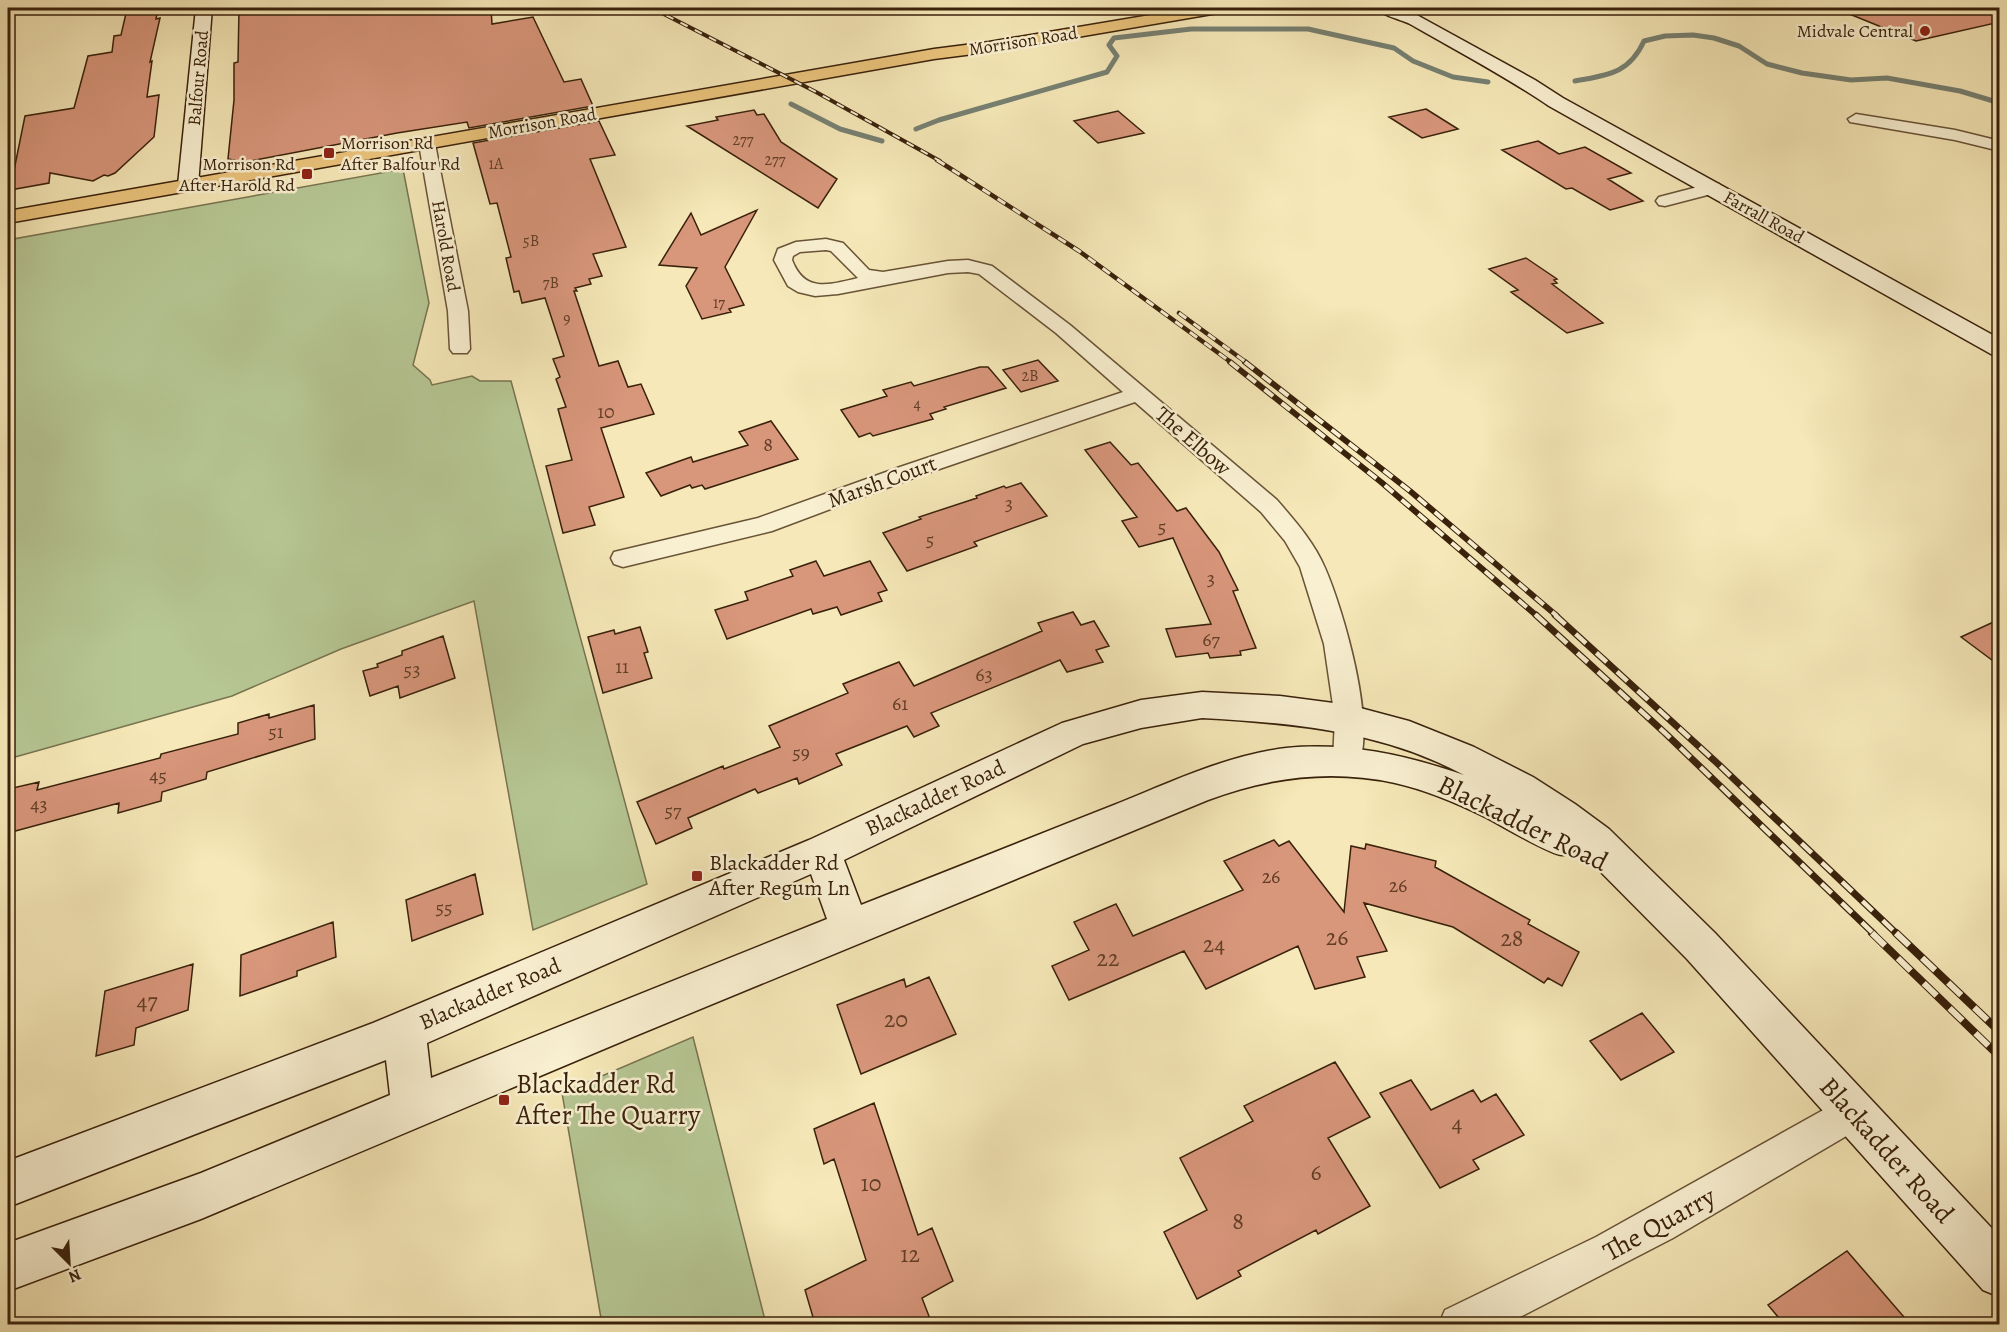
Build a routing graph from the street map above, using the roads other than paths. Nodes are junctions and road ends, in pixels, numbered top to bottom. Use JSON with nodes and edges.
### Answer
{"nodes":[{"id":1,"x":204,"y":8,"type":"edge"},
{"id":2,"x":1147,"y":8,"type":"edge"},
{"id":3,"x":1218,"y":8,"type":"edge"},
{"id":4,"x":1386,"y":8,"type":"edge"},
{"id":5,"x":1405,"y":12,"type":"edge"},
{"id":6,"x":934,"y":54,"type":"junction"},
{"id":7,"x":1856,"y":119,"type":"dead end"},
{"id":8,"x":1614,"y":124,"type":"junction"},
{"id":9,"x":427,"y":144,"type":"junction"},
{"id":10,"x":2000,"y":146,"type":"edge"},
{"id":11,"x":1707,"y":165,"type":"junction"},
{"id":12,"x":1683,"y":172,"type":"junction"},
{"id":13,"x":188,"y":185,"type":"junction"},
{"id":14,"x":1713,"y":188,"type":"junction"},
{"id":15,"x":1665,"y":201,"type":"dead end"},
{"id":16,"x":8,"y":217,"type":"edge"},
{"id":17,"x":1824,"y":230,"type":"junction"},
{"id":18,"x":1800,"y":237,"type":"junction"},
{"id":19,"x":883,"y":278,"type":"dead end"},
{"id":20,"x":1934,"y":290,"type":"junction"},
{"id":21,"x":1909,"y":298,"type":"junction"},
{"id":22,"x":2000,"y":326,"type":"edge"},
{"id":23,"x":460,"y":349,"type":"dead end"},
{"id":24,"x":2000,"y":350,"type":"edge"},
{"id":25,"x":1138,"y":394,"type":"junction"},
{"id":26,"x":622,"y":558,"type":"dead end"},
{"id":27,"x":1349,"y":719,"type":"junction"},
{"id":28,"x":1347,"y":760,"type":"junction"},
{"id":29,"x":822,"y":852,"type":"junction"},
{"id":30,"x":1625,"y":872,"type":"junction"},
{"id":31,"x":850,"y":927,"type":"junction"},
{"id":32,"x":404,"y":1031,"type":"junction"},
{"id":33,"x":412,"y":1107,"type":"junction"},
{"id":34,"x":1852,"y":1112,"type":"junction"},
{"id":35,"x":8,"y":1184,"type":"edge"},
{"id":36,"x":8,"y":1267,"type":"edge"},
{"id":37,"x":2000,"y":1273,"type":"edge"},
{"id":38,"x":1459,"y":1324,"type":"edge"}],
"edges":[{"from":1,"to":13,"type":"street","name":"Balfour Road"},
{"from":2,"to":6,"type":"main road","name":"Morrison Road"},
{"from":3,"to":6,"type":"main road","name":"Morrison Road"},
{"from":4,"to":5,"type":"street","name":"Farrall Road"},
{"from":5,"to":8,"type":"street","name":"Farrall Road"},
{"from":6,"to":9,"type":"main road","name":"Morrison Road"},
{"from":7,"to":10,"type":"street"},
{"from":8,"to":11,"type":"street","name":"Farrall Road"},
{"from":8,"to":12,"type":"street","name":"Farrall Road"},
{"from":9,"to":13,"type":"main road","name":"Morrison Road"},
{"from":9,"to":23,"type":"street","name":"Harold Road"},
{"from":11,"to":12,"type":"street"},
{"from":11,"to":17,"type":"street","name":"Farrall Road"},
{"from":12,"to":14,"type":"street","name":"Farrall Road"},
{"from":13,"to":16,"type":"main road","name":"Morrison Road"},
{"from":14,"to":15,"type":"street"},
{"from":14,"to":18,"type":"street","name":"Farrall Road"},
{"from":17,"to":18,"type":"street"},
{"from":17,"to":20,"type":"street","name":"Farrall Road"},
{"from":18,"to":21,"type":"street","name":"Farrall Road"},
{"from":19,"to":25,"type":"street","name":"The Elbow"},
{"from":20,"to":21,"type":"street"},
{"from":20,"to":22,"type":"street","name":"Farrall Road"},
{"from":21,"to":24,"type":"street","name":"Farrall Road"},
{"from":25,"to":26,"type":"street","name":"Marsh Court"},
{"from":25,"to":27,"type":"street","name":"The Elbow"},
{"from":27,"to":28,"type":"street","name":"The Elbow"},
{"from":27,"to":29,"type":"street","name":"Blackadder Road"},
{"from":27,"to":30,"type":"street","name":"Blackadder Road"},
{"from":28,"to":30,"type":"street","name":"Blackadder Road"},
{"from":28,"to":31,"type":"street","name":"Blackadder Road"},
{"from":29,"to":31,"type":"street"},
{"from":29,"to":32,"type":"street","name":"Blackadder Road"},
{"from":30,"to":34,"type":"street","name":"Blackadder Road"},
{"from":31,"to":33,"type":"street","name":"Blackadder Road"},
{"from":32,"to":33,"type":"street"},
{"from":32,"to":35,"type":"street","name":"Blackadder Road"},
{"from":33,"to":36,"type":"street","name":"Blackadder Road"},
{"from":34,"to":37,"type":"street","name":"Blackadder Road"},
{"from":34,"to":38,"type":"street","name":"The Quarry"}]}
